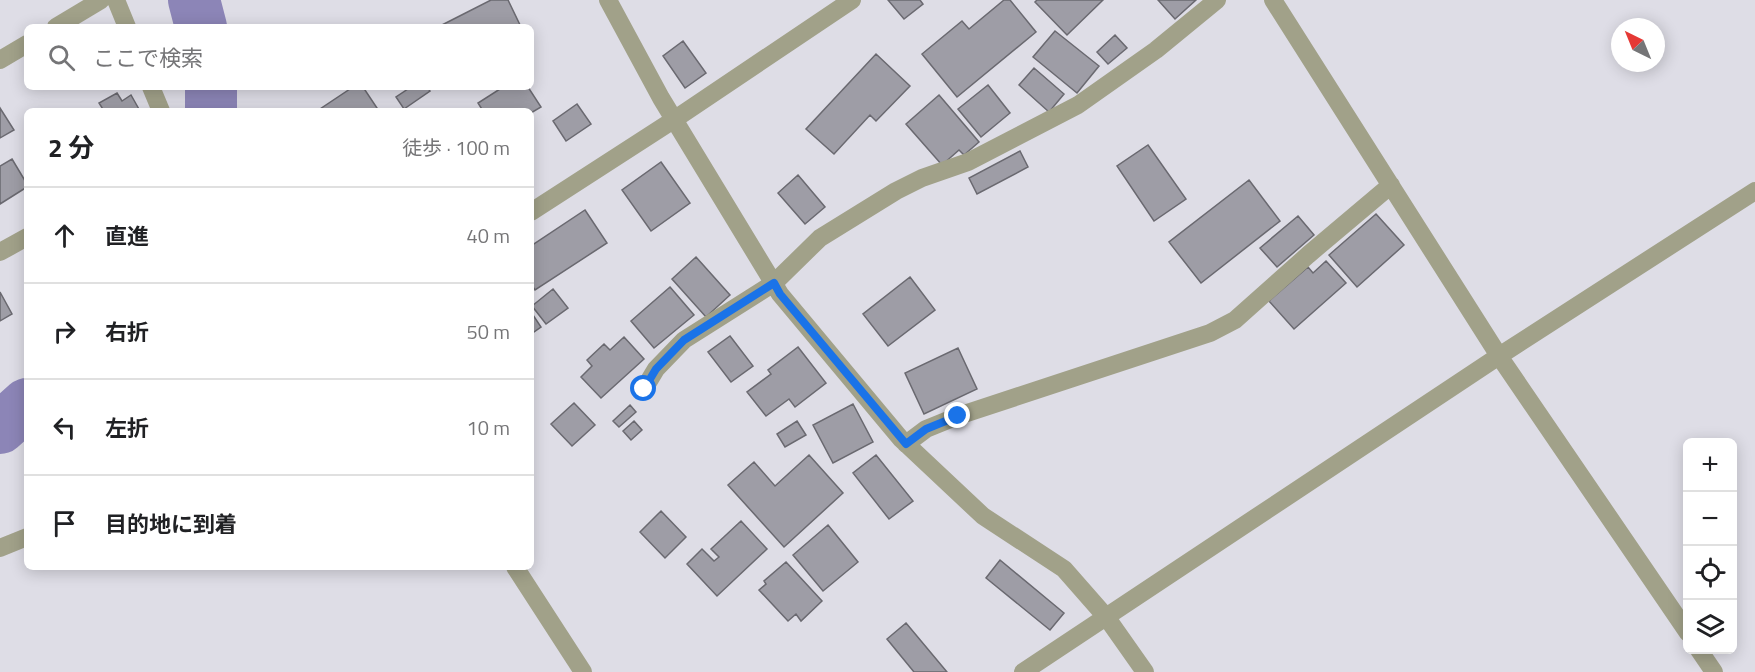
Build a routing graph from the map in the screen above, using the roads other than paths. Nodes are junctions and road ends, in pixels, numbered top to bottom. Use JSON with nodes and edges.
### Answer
{"nodes":[{"id":1,"x":101,"y":0,"type":"edge"},
{"id":2,"x":116,"y":0,"type":"edge"},
{"id":3,"x":608,"y":0,"type":"edge"},
{"id":4,"x":852,"y":0,"type":"edge"},
{"id":5,"x":1217,"y":0,"type":"edge"},
{"id":6,"x":1273,"y":0,"type":"edge"},
{"id":7,"x":61,"y":24,"type":"edge"},
{"id":8,"x":126,"y":24,"type":"edge"},
{"id":9,"x":24,"y":46,"type":"edge"},
{"id":10,"x":0,"y":60,"type":"edge"},
{"id":11,"x":152,"y":90,"type":"edge"},
{"id":12,"x":160,"y":108,"type":"edge"},
{"id":13,"x":675,"y":119,"type":"junction"},
{"id":14,"x":1391,"y":185,"type":"junction"},
{"id":15,"x":1755,"y":191,"type":"edge"},
{"id":16,"x":534,"y":210,"type":"edge"},
{"id":17,"x":24,"y":239,"type":"edge"},
{"id":18,"x":0,"y":252,"type":"edge"},
{"id":19,"x":774,"y":283,"type":"junction"},
{"id":20,"x":1499,"y":356,"type":"junction"},
{"id":21,"x":644,"y":389,"type":"dead end"},
{"id":22,"x":906,"y":444,"type":"junction"},
{"id":23,"x":24,"y":538,"type":"edge"},
{"id":24,"x":0,"y":548,"type":"edge"},
{"id":25,"x":517,"y":570,"type":"edge"},
{"id":26,"x":1107,"y":618,"type":"junction"},
{"id":27,"x":1683,"y":626,"type":"edge"},
{"id":28,"x":1702,"y":654,"type":"edge"},
{"id":29,"x":584,"y":672,"type":"edge"},
{"id":30,"x":1023,"y":672,"type":"edge"},
{"id":31,"x":1145,"y":672,"type":"edge"},
{"id":32,"x":1714,"y":672,"type":"edge"}],
"edges":[{"from":1,"to":7,"type":"street"},
{"from":2,"to":8,"type":"street"},
{"from":3,"to":13,"type":"street"},
{"from":4,"to":13,"type":"street"},
{"from":5,"to":19,"type":"street"},
{"from":6,"to":14,"type":"street"},
{"from":9,"to":10,"type":"street"},
{"from":11,"to":12,"type":"street"},
{"from":13,"to":16,"type":"street"},
{"from":13,"to":19,"type":"street"},
{"from":14,"to":20,"type":"street"},
{"from":14,"to":22,"type":"street"},
{"from":15,"to":20,"type":"street"},
{"from":17,"to":18,"type":"street"},
{"from":19,"to":21,"type":"street"},
{"from":19,"to":22,"type":"street"},
{"from":20,"to":26,"type":"street"},
{"from":20,"to":27,"type":"street"},
{"from":22,"to":26,"type":"street"},
{"from":23,"to":24,"type":"street"},
{"from":25,"to":29,"type":"street"},
{"from":26,"to":30,"type":"street"},
{"from":26,"to":31,"type":"street"},
{"from":28,"to":32,"type":"street"}]}
